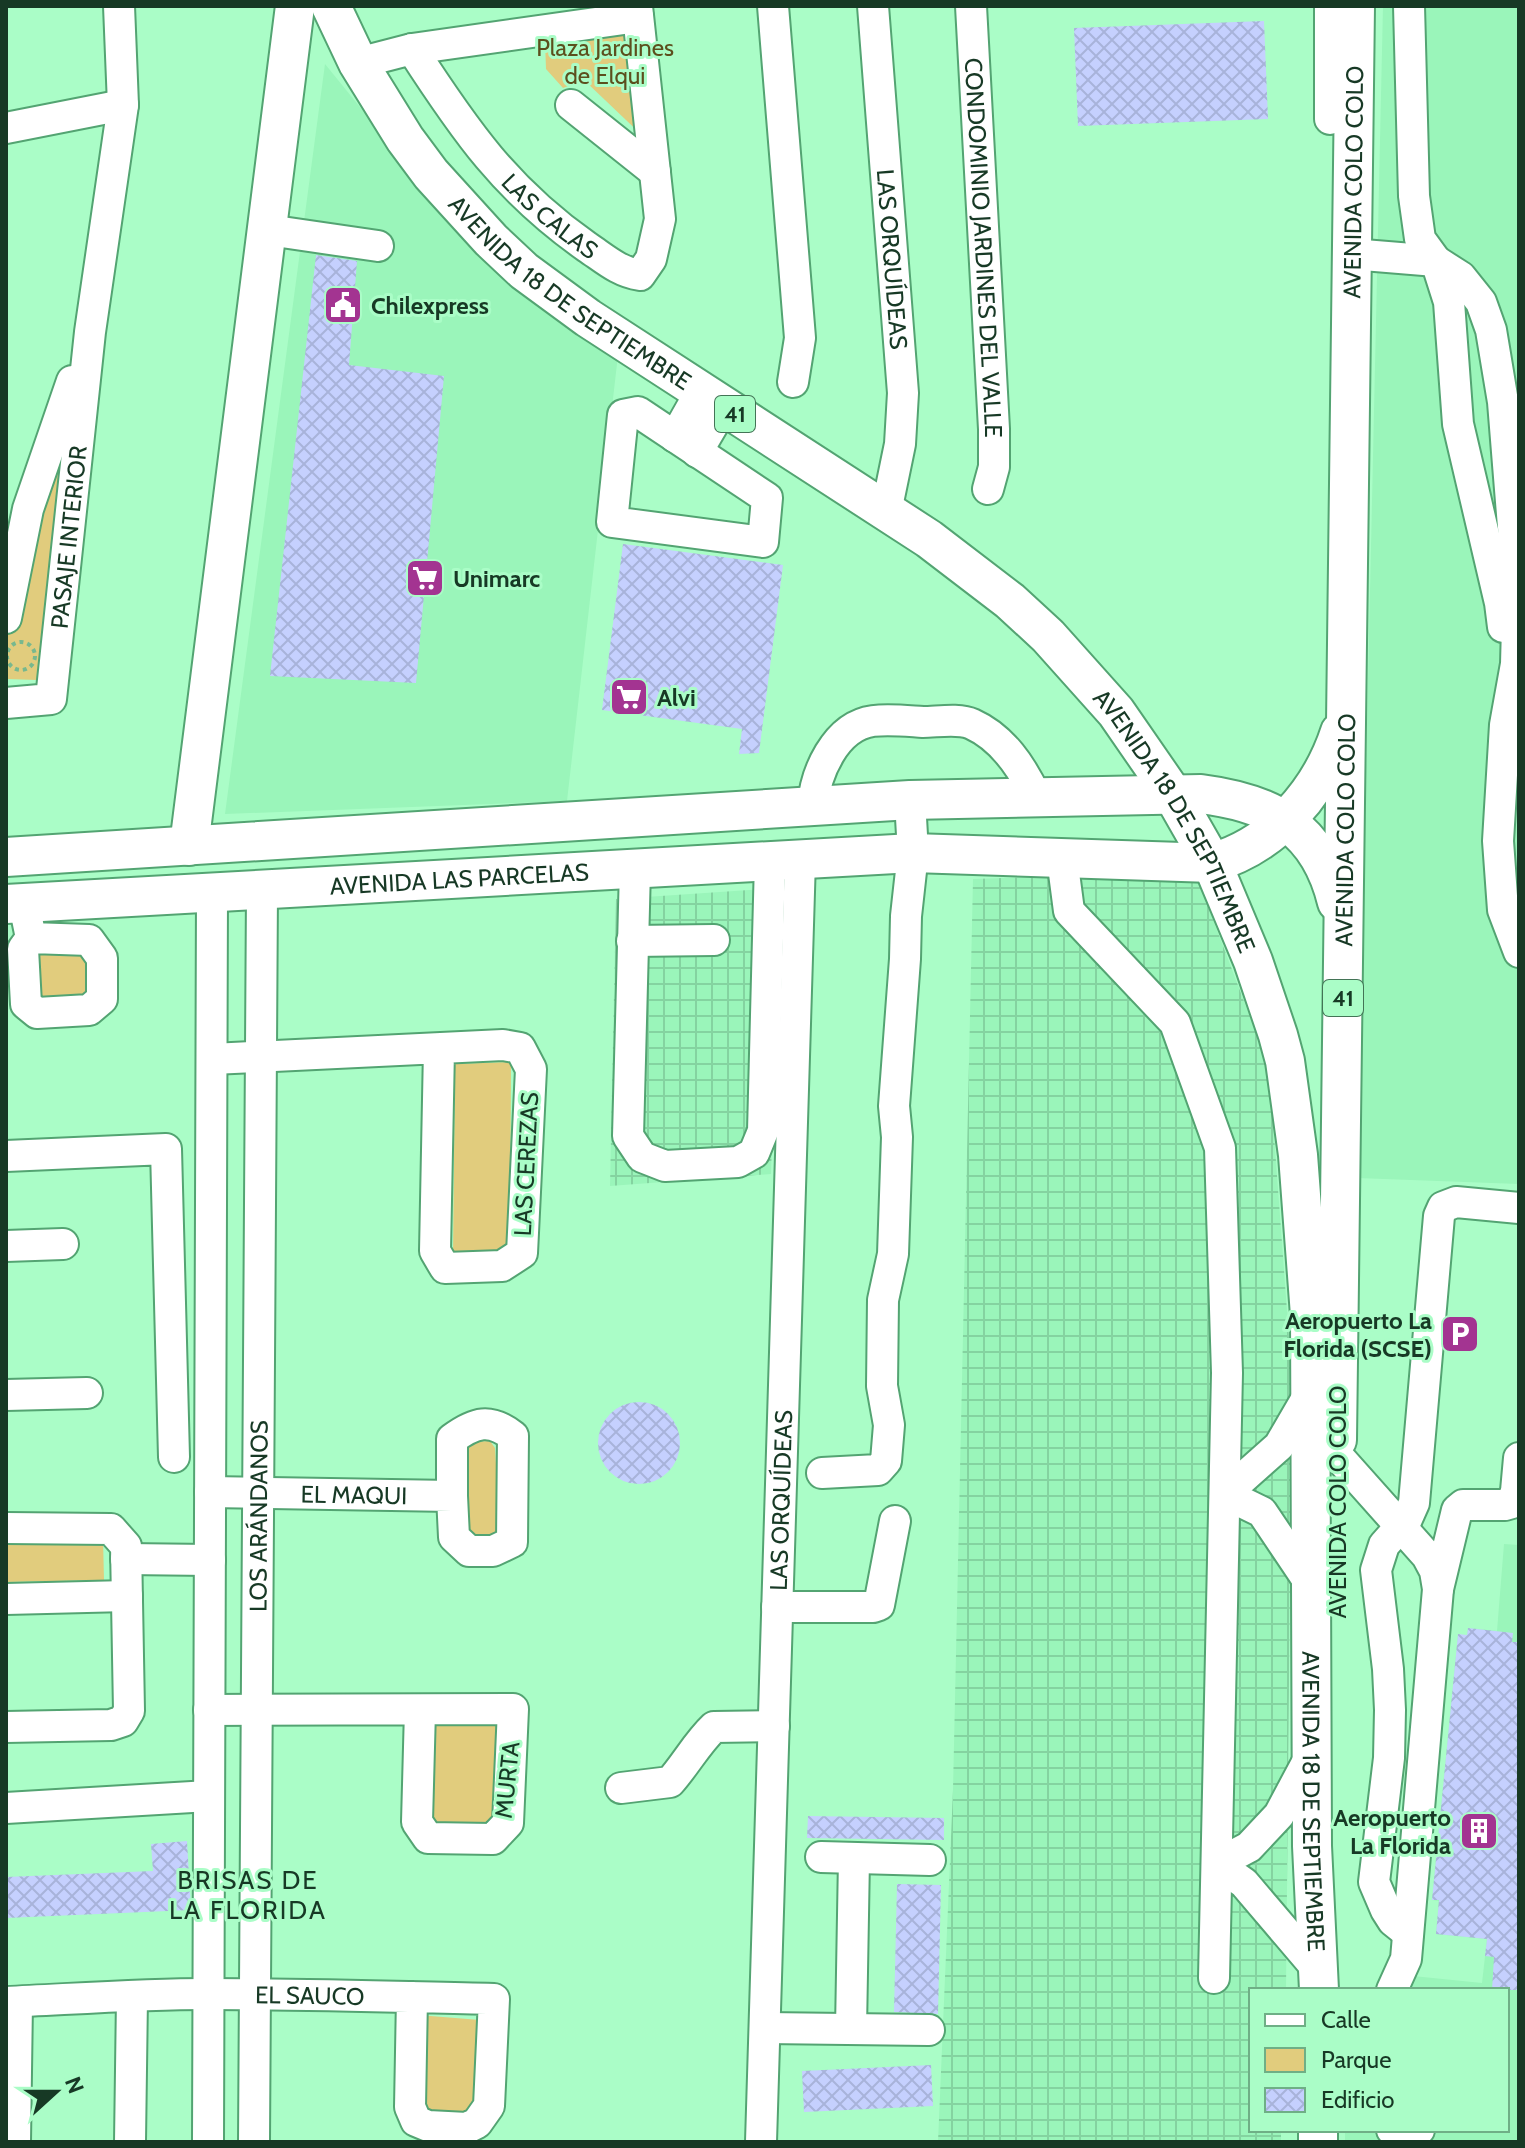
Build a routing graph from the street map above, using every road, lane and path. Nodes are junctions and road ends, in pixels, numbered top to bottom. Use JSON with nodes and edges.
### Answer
{"nodes":[{"id":1,"x":119,"y":6,"type":"edge"},
{"id":2,"x":295,"y":6,"type":"edge"},
{"id":3,"x":331,"y":6,"type":"edge"},
{"id":4,"x":773,"y":6,"type":"edge"},
{"id":5,"x":873,"y":6,"type":"edge"},
{"id":6,"x":971,"y":6,"type":"edge"},
{"id":7,"x":1330,"y":6,"type":"edge"},
{"id":8,"x":1355,"y":6,"type":"edge"},
{"id":9,"x":1409,"y":6,"type":"edge"},
{"id":10,"x":637,"y":11,"type":"edge"},
{"id":11,"x":412,"y":49,"type":"junction"},
{"id":12,"x":358,"y":63,"type":"junction"},
{"id":13,"x":123,"y":105,"type":"junction"},
{"id":14,"x":571,"y":105,"type":"dead end"},
{"id":15,"x":1330,"y":119,"type":"dead end"},
{"id":16,"x":6,"y":128,"type":"edge"},
{"id":17,"x":655,"y":172,"type":"junction"},
{"id":18,"x":268,"y":230,"type":"junction"},
{"id":19,"x":378,"y":246,"type":"dead end"},
{"id":20,"x":1351,"y":254,"type":"junction"},
{"id":21,"x":1436,"y":261,"type":"junction"},
{"id":22,"x":90,"y":332,"type":"junction"},
{"id":23,"x":793,"y":382,"type":"dead end"},
{"id":24,"x":712,"y":399,"type":"junction"},
{"id":25,"x":686,"y":444,"type":"junction"},
{"id":26,"x":1513,"y":470,"type":"edge"},
{"id":27,"x":988,"y":489,"type":"dead end"},
{"id":28,"x":886,"y":512,"type":"junction"},
{"id":29,"x":6,"y":618,"type":"edge"},
{"id":30,"x":1517,"y":665,"type":"edge"},
{"id":31,"x":11,"y":667,"type":"joint"},
{"id":32,"x":1348,"y":678,"type":"junction"},
{"id":33,"x":6,"y":703,"type":"edge"},
{"id":34,"x":1505,"y":725,"type":"junction"},
{"id":35,"x":1146,"y":753,"type":"junction"},
{"id":36,"x":1519,"y":765,"type":"edge"},
{"id":37,"x":1172,"y":793,"type":"junction"},
{"id":38,"x":1114,"y":795,"type":"junction"},
{"id":39,"x":1047,"y":797,"type":"junction"},
{"id":40,"x":910,"y":800,"type":"junction"},
{"id":41,"x":813,"y":806,"type":"junction"},
{"id":42,"x":1285,"y":820,"type":"junction"},
{"id":43,"x":189,"y":846,"type":"junction"},
{"id":44,"x":913,"y":853,"type":"junction"},
{"id":45,"x":6,"y":857,"type":"edge"},
{"id":46,"x":1062,"y":858,"type":"junction"},
{"id":47,"x":785,"y":860,"type":"junction"},
{"id":48,"x":1212,"y":863,"type":"junction"},
{"id":49,"x":1509,"y":863,"type":"edge"},
{"id":50,"x":635,"y":869,"type":"junction"},
{"id":51,"x":262,"y":891,"type":"junction"},
{"id":52,"x":212,"y":894,"type":"junction"},
{"id":53,"x":21,"y":915,"type":"edge"},
{"id":54,"x":714,"y":940,"type":"dead end"},
{"id":55,"x":632,"y":941,"type":"junction"},
{"id":56,"x":1519,"y":952,"type":"edge"},
{"id":57,"x":1343,"y":956,"type":"junction"},
{"id":58,"x":439,"y":1049,"type":"junction"},
{"id":59,"x":261,"y":1056,"type":"junction"},
{"id":60,"x":212,"y":1059,"type":"junction"},
{"id":61,"x":6,"y":1156,"type":"edge"},
{"id":62,"x":1519,"y":1208,"type":"edge"},
{"id":63,"x":63,"y":1244,"type":"dead end"},
{"id":64,"x":6,"y":1246,"type":"edge"},
{"id":65,"x":1311,"y":1391,"type":"junction"},
{"id":66,"x":87,"y":1393,"type":"dead end"},
{"id":67,"x":6,"y":1395,"type":"edge"},
{"id":68,"x":1337,"y":1455,"type":"junction"},
{"id":69,"x":174,"y":1457,"type":"dead end"},
{"id":70,"x":1519,"y":1458,"type":"edge"},
{"id":71,"x":822,"y":1473,"type":"dead end"},
{"id":72,"x":210,"y":1492,"type":"junction"},
{"id":73,"x":258,"y":1492,"type":"junction"},
{"id":74,"x":1225,"y":1494,"type":"junction"},
{"id":75,"x":452,"y":1496,"type":"dead end"},
{"id":76,"x":895,"y":1521,"type":"dead end"},
{"id":77,"x":6,"y":1528,"type":"edge"},
{"id":78,"x":1402,"y":1530,"type":"junction"},
{"id":79,"x":126,"y":1559,"type":"junction"},
{"id":80,"x":210,"y":1560,"type":"junction"},
{"id":81,"x":1311,"y":1585,"type":"junction"},
{"id":82,"x":1438,"y":1589,"type":"junction"},
{"id":83,"x":127,"y":1596,"type":"junction"},
{"id":84,"x":6,"y":1599,"type":"edge"},
{"id":85,"x":777,"y":1607,"type":"junction"},
{"id":86,"x":257,"y":1708,"type":"junction"},
{"id":87,"x":209,"y":1710,"type":"junction"},
{"id":88,"x":420,"y":1710,"type":"junction"},
{"id":89,"x":774,"y":1726,"type":"junction"},
{"id":90,"x":6,"y":1727,"type":"edge"},
{"id":91,"x":1312,"y":1753,"type":"junction"},
{"id":92,"x":621,"y":1788,"type":"dead end"},
{"id":93,"x":209,"y":1796,"type":"junction"},
{"id":94,"x":6,"y":1808,"type":"edge"},
{"id":95,"x":821,"y":1857,"type":"dead end"},
{"id":96,"x":854,"y":1858,"type":"junction"},
{"id":97,"x":930,"y":1860,"type":"dead end"},
{"id":98,"x":1217,"y":1864,"type":"junction"},
{"id":99,"x":1408,"y":1933,"type":"junction"},
{"id":100,"x":1214,"y":1978,"type":"dead end"},
{"id":101,"x":1320,"y":1983,"type":"edge"},
{"id":102,"x":1393,"y":1988,"type":"edge"},
{"id":103,"x":208,"y":1994,"type":"junction"},
{"id":104,"x":255,"y":1995,"type":"junction"},
{"id":105,"x":132,"y":1997,"type":"junction"},
{"id":106,"x":412,"y":1997,"type":"junction"},
{"id":107,"x":12,"y":2002,"type":"edge"},
{"id":108,"x":765,"y":2028,"type":"junction"},
{"id":109,"x":851,"y":2029,"type":"junction"},
{"id":110,"x":929,"y":2030,"type":"dead end"},
{"id":111,"x":15,"y":2142,"type":"edge"},
{"id":112,"x":130,"y":2142,"type":"edge"},
{"id":113,"x":208,"y":2142,"type":"edge"},
{"id":114,"x":254,"y":2142,"type":"edge"},
{"id":115,"x":761,"y":2142,"type":"edge"}],
"edges":[{"from":1,"to":13,"type":"street","name":"PASAJE INTERIOR"},
{"from":2,"to":18,"type":"main road"},
{"from":3,"to":12,"type":"main road","name":"AVENIDA 18 DE SEPTIEMBRE","number":"41"},
{"from":4,"to":23,"type":"street"},
{"from":5,"to":28,"type":"street","name":"LAS ORQUÍDEAS"},
{"from":6,"to":27,"type":"street","name":"CONDOMINIO JARDINES DEL VALLE"},
{"from":7,"to":15,"type":"street","name":"AVENIDA COLO COLO"},
{"from":8,"to":20,"type":"main road","name":"AVENIDA COLO COLO","number":"41"},
{"from":9,"to":21,"type":"street"},
{"from":10,"to":11,"type":"street"},
{"from":10,"to":17,"type":"street","name":"LAS CALAS"},
{"from":11,"to":12,"type":"street"},
{"from":11,"to":17,"type":"street","name":"LAS CALAS"},
{"from":12,"to":24,"type":"main road","name":"AVENIDA 18 DE SEPTIEMBRE","number":"41"},
{"from":13,"to":16,"type":"street"},
{"from":13,"to":22,"type":"street","name":"PASAJE INTERIOR"},
{"from":14,"to":17,"type":"street"},
{"from":18,"to":19,"type":"street"},
{"from":18,"to":43,"type":"main road"},
{"from":20,"to":21,"type":"street"},
{"from":20,"to":32,"type":"main road","name":"AVENIDA COLO COLO","number":"41"},
{"from":21,"to":26,"type":"street"},
{"from":21,"to":34,"type":"street"},
{"from":22,"to":29,"type":"street","name":"PASAJE INTERIOR"},
{"from":22,"to":33,"type":"street","name":"PASAJE INTERIOR"},
{"from":24,"to":25,"type":"street"},
{"from":24,"to":28,"type":"main road","name":"AVENIDA 18 DE SEPTIEMBRE","number":"41"},
{"from":25,"to":25,"type":"street"},
{"from":26,"to":30,"type":"street"},
{"from":28,"to":35,"type":"main road","name":"AVENIDA 18 DE SEPTIEMBRE","number":"41"},
{"from":30,"to":34,"type":"street"},
{"from":31,"to":31,"type":"path"},
{"from":32,"to":42,"type":"main road","name":"AVENIDA LAS PARCELAS"},
{"from":32,"to":57,"type":"main road","name":"AVENIDA COLO COLO","number":"41"},
{"from":34,"to":36,"type":"street"},
{"from":34,"to":49,"type":"street"},
{"from":35,"to":37,"type":"main road","name":"AVENIDA 18 DE SEPTIEMBRE","number":"41"},
{"from":35,"to":38,"type":"main road"},
{"from":37,"to":38,"type":"main road","name":"AVENIDA LAS PARCELAS"},
{"from":37,"to":42,"type":"main road","name":"AVENIDA LAS PARCELAS"},
{"from":37,"to":48,"type":"main road","name":"AVENIDA 18 DE SEPTIEMBRE","number":"41"},
{"from":38,"to":39,"type":"main road","name":"AVENIDA LAS PARCELAS"},
{"from":39,"to":40,"type":"main road","name":"AVENIDA LAS PARCELAS"},
{"from":39,"to":41,"type":"street"},
{"from":39,"to":46,"type":"main road"},
{"from":40,"to":41,"type":"main road","name":"AVENIDA LAS PARCELAS"},
{"from":40,"to":44,"type":"street"},
{"from":41,"to":43,"type":"main road","name":"AVENIDA LAS PARCELAS"},
{"from":42,"to":48,"type":"main road","name":"AVENIDA LAS PARCELAS"},
{"from":42,"to":57,"type":"main road","name":"AVENIDA LAS PARCELAS"},
{"from":43,"to":45,"type":"main road","name":"AVENIDA LAS PARCELAS"},
{"from":43,"to":52,"type":"main road"},
{"from":44,"to":46,"type":"main road","name":"AVENIDA LAS PARCELAS"},
{"from":44,"to":47,"type":"main road","name":"AVENIDA LAS PARCELAS"},
{"from":44,"to":71,"type":"street"},
{"from":46,"to":48,"type":"main road","name":"AVENIDA LAS PARCELAS"},
{"from":46,"to":74,"type":"street"},
{"from":47,"to":50,"type":"main road","name":"AVENIDA LAS PARCELAS"},
{"from":47,"to":55,"type":"street"},
{"from":47,"to":85,"type":"street","name":"LAS ORQUÍDEAS"},
{"from":48,"to":65,"type":"main road","name":"AVENIDA 18 DE SEPTIEMBRE","number":"41"},
{"from":49,"to":56,"type":"street"},
{"from":50,"to":51,"type":"main road","name":"AVENIDA LAS PARCELAS"},
{"from":50,"to":55,"type":"street"},
{"from":51,"to":52,"type":"main road","name":"AVENIDA LAS PARCELAS"},
{"from":51,"to":59,"type":"street","name":"LOS ARÁNDANOS"},
{"from":52,"to":53,"type":"main road","name":"AVENIDA LAS PARCELAS"},
{"from":52,"to":60,"type":"street","name":"LOS ARÁNDANOS"},
{"from":54,"to":55,"type":"street"},
{"from":57,"to":68,"type":"main road","name":"AVENIDA COLO COLO","number":"41"},
{"from":58,"to":58,"type":"street","name":"LAS CEREZAS"},
{"from":58,"to":59,"type":"street","name":"LAS CEREZAS"},
{"from":59,"to":60,"type":"street","name":"LAS CEREZAS"},
{"from":59,"to":73,"type":"street","name":"LOS ARÁNDANOS"},
{"from":60,"to":72,"type":"street","name":"LOS ARÁNDANOS"},
{"from":61,"to":69,"type":"street"},
{"from":62,"to":78,"type":"street"},
{"from":63,"to":64,"type":"street"},
{"from":65,"to":74,"type":"street"},
{"from":65,"to":81,"type":"main road","name":"AVENIDA 18 DE SEPTIEMBRE","number":"41"},
{"from":66,"to":67,"type":"street"},
{"from":68,"to":78,"type":"street"},
{"from":68,"to":101,"type":"main road","name":"AVENIDA COLO COLO","number":"41"},
{"from":70,"to":82,"type":"street"},
{"from":72,"to":73,"type":"street","name":"EL MAQUI"},
{"from":72,"to":80,"type":"street","name":"LOS ARÁNDANOS"},
{"from":73,"to":75,"type":"street","name":"EL MAQUI"},
{"from":73,"to":86,"type":"street","name":"LOS ARÁNDANOS"},
{"from":74,"to":81,"type":"street"},
{"from":74,"to":98,"type":"street"},
{"from":76,"to":85,"type":"street"},
{"from":77,"to":79,"type":"street"},
{"from":78,"to":82,"type":"street"},
{"from":78,"to":99,"type":"street"},
{"from":79,"to":80,"type":"street"},
{"from":79,"to":83,"type":"street"},
{"from":80,"to":87,"type":"street","name":"LOS ARÁNDANOS"},
{"from":81,"to":91,"type":"main road","name":"AVENIDA 18 DE SEPTIEMBRE","number":"41"},
{"from":82,"to":99,"type":"street"},
{"from":83,"to":84,"type":"street"},
{"from":83,"to":90,"type":"street"},
{"from":85,"to":89,"type":"street","name":"LAS ORQUÍDEAS"},
{"from":86,"to":87,"type":"street","name":"MURTA"},
{"from":86,"to":88,"type":"street","name":"MURTA"},
{"from":86,"to":104,"type":"street","name":"LOS ARÁNDANOS"},
{"from":87,"to":93,"type":"street","name":"LOS ARÁNDANOS"},
{"from":88,"to":88,"type":"street","name":"MURTA"},
{"from":89,"to":92,"type":"street"},
{"from":89,"to":108,"type":"street","name":"LAS ORQUÍDEAS"},
{"from":91,"to":98,"type":"street"},
{"from":91,"to":101,"type":"main road","name":"AVENIDA 18 DE SEPTIEMBRE","number":"41"},
{"from":93,"to":94,"type":"street"},
{"from":93,"to":103,"type":"street","name":"LOS ARÁNDANOS"},
{"from":95,"to":96,"type":"street"},
{"from":96,"to":97,"type":"street"},
{"from":96,"to":109,"type":"street"},
{"from":98,"to":100,"type":"street"},
{"from":98,"to":101,"type":"street"},
{"from":99,"to":102,"type":"street"},
{"from":103,"to":104,"type":"street","name":"EL SAUCO"},
{"from":103,"to":105,"type":"street","name":"EL SAUCO"},
{"from":103,"to":113,"type":"street","name":"LOS ARÁNDANOS"},
{"from":104,"to":106,"type":"street","name":"EL SAUCO"},
{"from":104,"to":114,"type":"street","name":"LOS ARÁNDANOS"},
{"from":105,"to":107,"type":"street","name":"EL SAUCO"},
{"from":105,"to":112,"type":"street"},
{"from":106,"to":106,"type":"street","name":"EL SAUCO"},
{"from":107,"to":111,"type":"street"},
{"from":108,"to":109,"type":"street"},
{"from":108,"to":115,"type":"street","name":"LAS ORQUÍDEAS"},
{"from":109,"to":110,"type":"street"}]}
